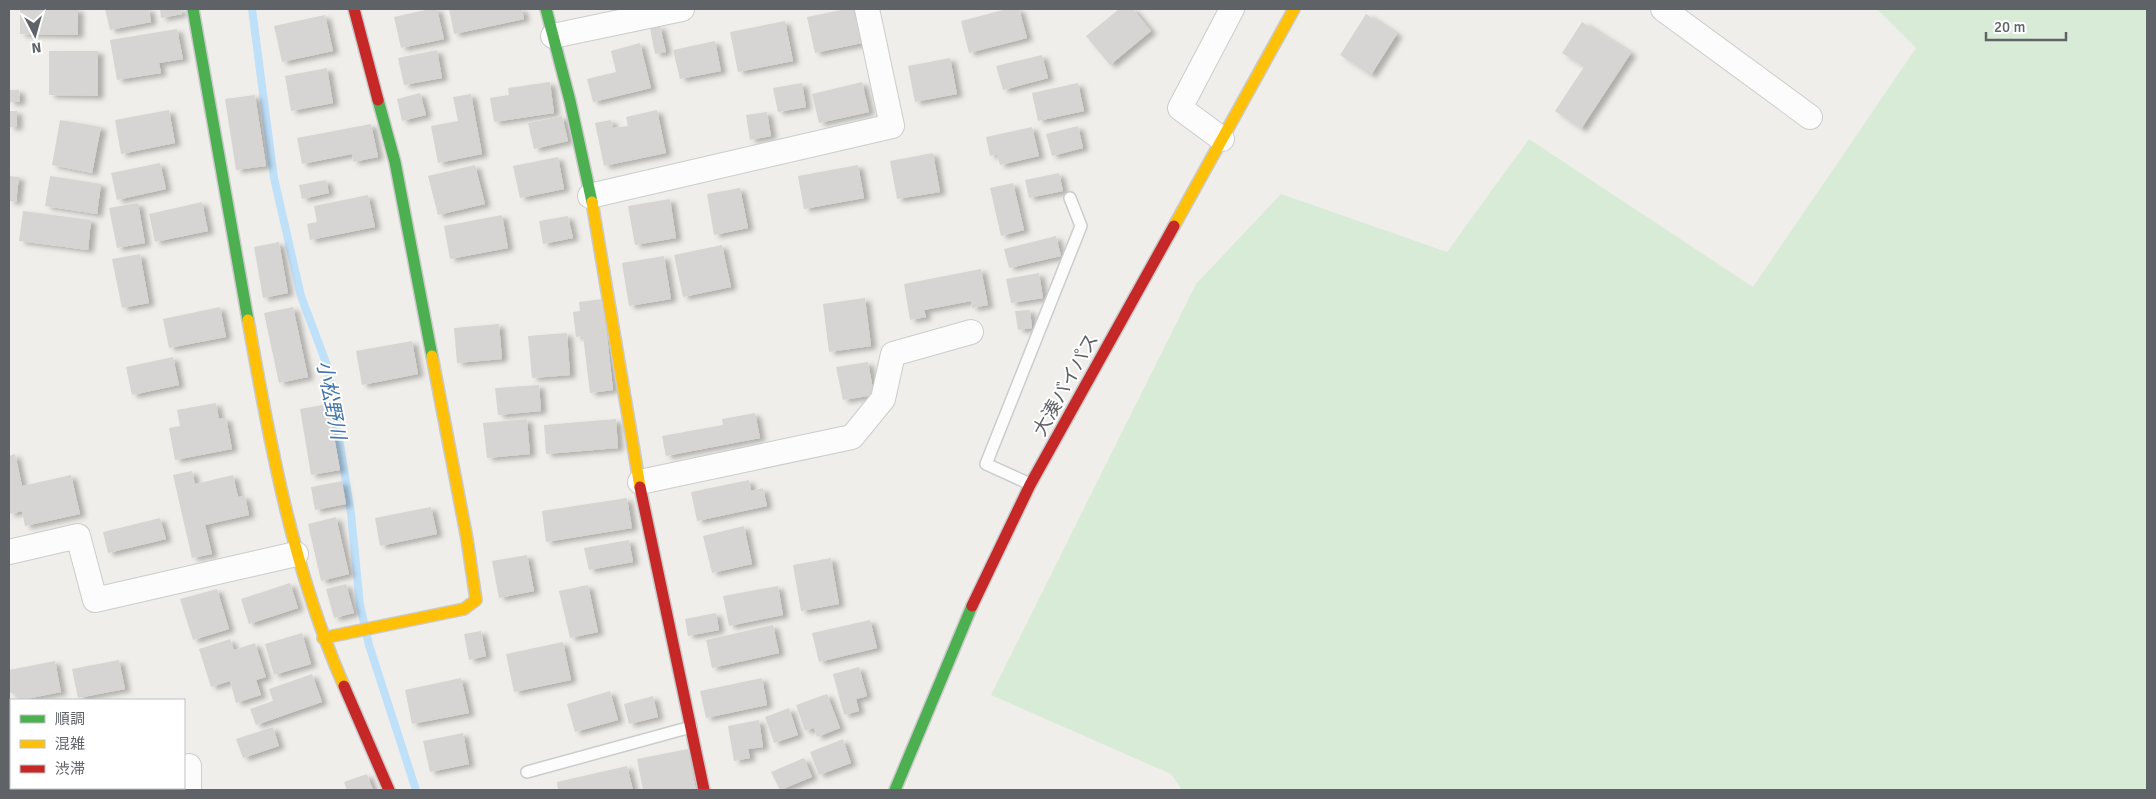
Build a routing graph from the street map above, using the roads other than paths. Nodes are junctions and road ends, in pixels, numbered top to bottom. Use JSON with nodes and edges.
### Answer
{"nodes":[{"id":1,"x":193,"y":9,"type":"edge"},
{"id":2,"x":354,"y":9,"type":"edge"},
{"id":3,"x":546,"y":9,"type":"edge"},
{"id":4,"x":682,"y":9,"type":"edge"},
{"id":5,"x":867,"y":9,"type":"edge"},
{"id":6,"x":1232,"y":9,"type":"edge"},
{"id":7,"x":1294,"y":9,"type":"edge"},
{"id":8,"x":1663,"y":9,"type":"edge"},
{"id":9,"x":553,"y":36,"type":"junction"},
{"id":10,"x":1810,"y":117,"type":"dead end"},
{"id":11,"x":1222,"y":139,"type":"junction"},
{"id":12,"x":590,"y":196,"type":"junction"},
{"id":13,"x":1070,"y":198,"type":"dead end"},
{"id":14,"x":971,"y":332,"type":"dead end"},
{"id":15,"x":640,"y":482,"type":"junction"},
{"id":16,"x":1030,"y":485,"type":"junction"},
{"id":17,"x":9,"y":552,"type":"edge"},
{"id":18,"x":296,"y":554,"type":"junction"},
{"id":19,"x":323,"y":638,"type":"junction"},
{"id":20,"x":692,"y":727,"type":"junction"},
{"id":21,"x":189,"y":766,"type":"dead end"},
{"id":22,"x":527,"y":772,"type":"dead end"},
{"id":23,"x":189,"y":790,"type":"edge"},
{"id":24,"x":389,"y":790,"type":"edge"},
{"id":25,"x":704,"y":790,"type":"edge"},
{"id":26,"x":895,"y":790,"type":"edge"}],
"edges":[{"from":1,"to":18,"type":"main road"},
{"from":2,"to":19,"type":"main road"},
{"from":3,"to":9,"type":"main road"},
{"from":4,"to":9,"type":"street"},
{"from":5,"to":12,"type":"street"},
{"from":6,"to":11,"type":"street"},
{"from":7,"to":11,"type":"main road","name":"大湊バイパス"},
{"from":8,"to":10,"type":"street"},
{"from":9,"to":12,"type":"main road"},
{"from":11,"to":16,"type":"main road","name":"大湊バイパス"},
{"from":12,"to":15,"type":"main road"},
{"from":13,"to":16,"type":"lane"},
{"from":14,"to":15,"type":"street"},
{"from":15,"to":20,"type":"main road"},
{"from":16,"to":26,"type":"main road","name":"大湊バイパス"},
{"from":17,"to":18,"type":"street"},
{"from":18,"to":19,"type":"main road"},
{"from":19,"to":24,"type":"main road"},
{"from":20,"to":22,"type":"lane"},
{"from":20,"to":25,"type":"main road"},
{"from":21,"to":23,"type":"street"}]}
